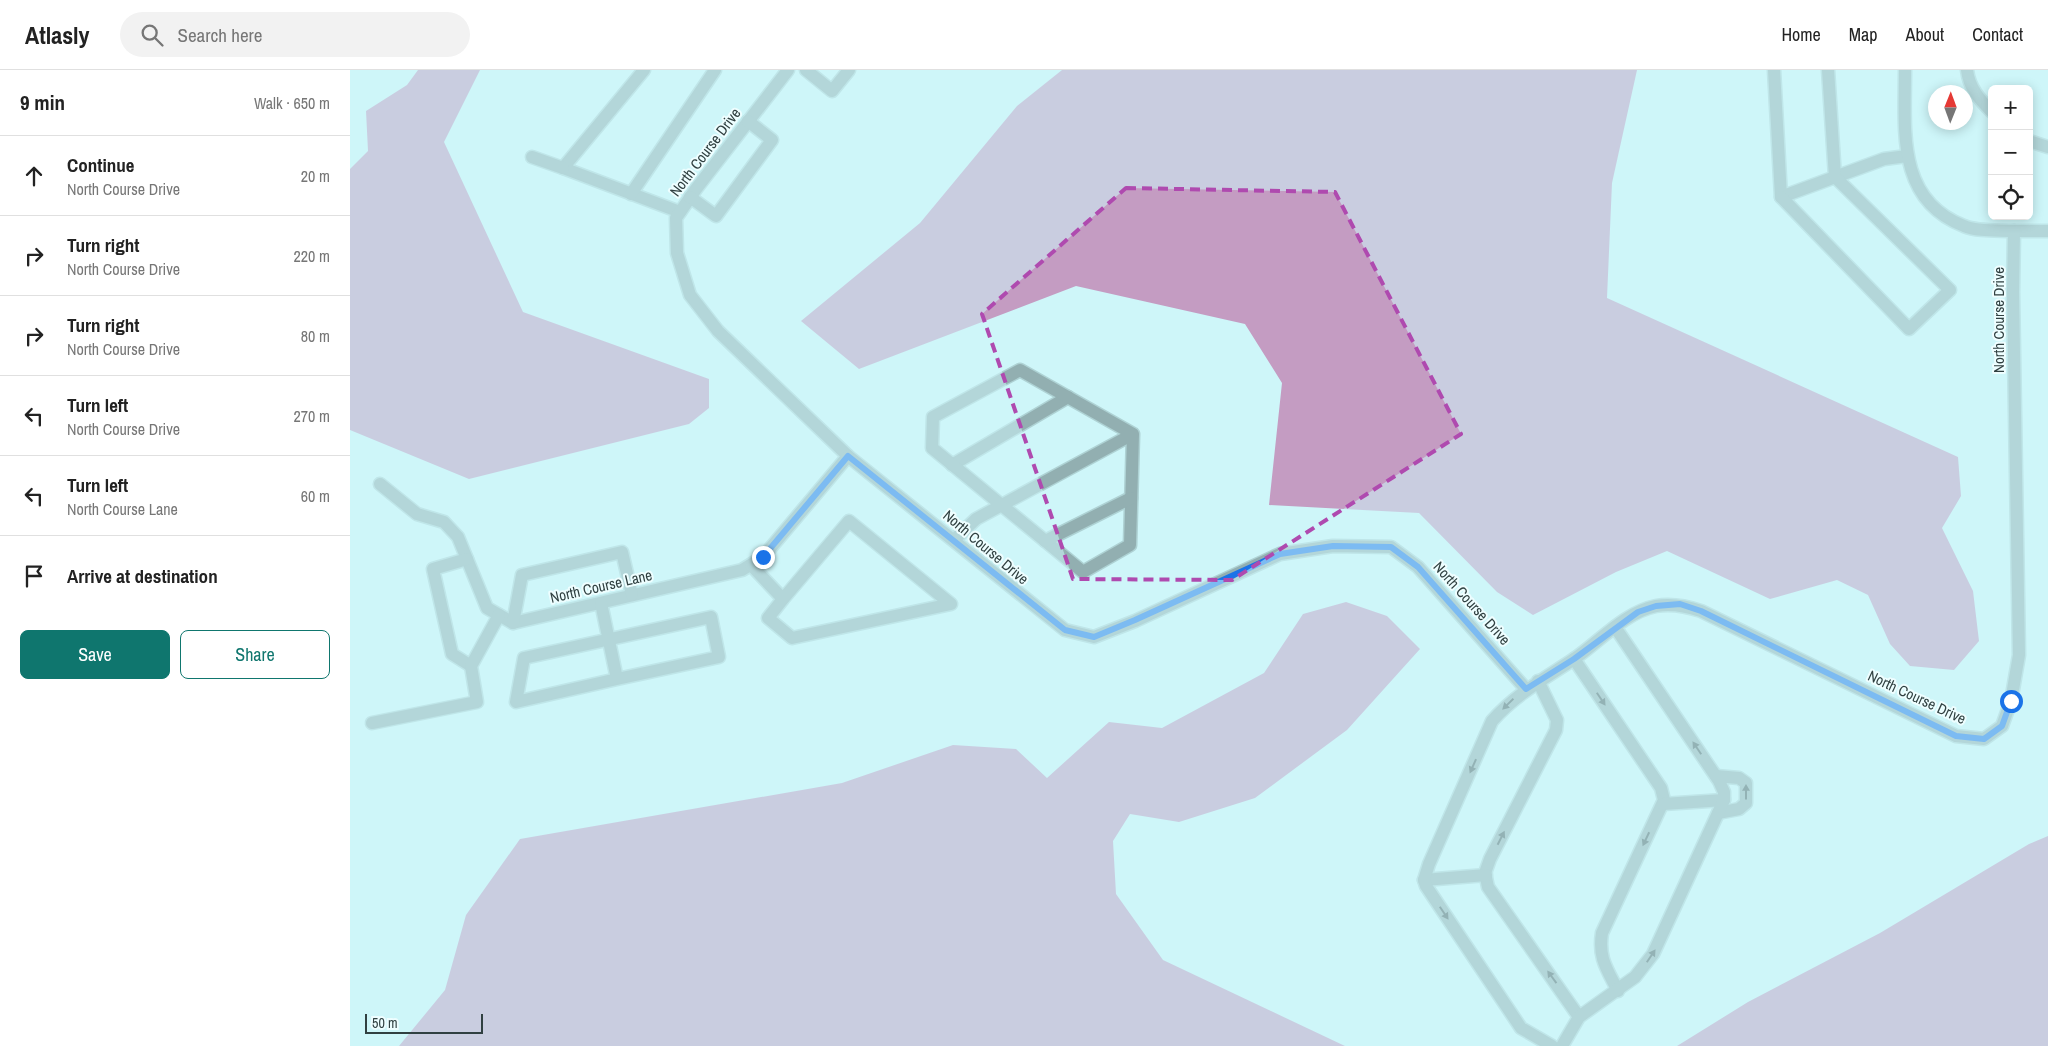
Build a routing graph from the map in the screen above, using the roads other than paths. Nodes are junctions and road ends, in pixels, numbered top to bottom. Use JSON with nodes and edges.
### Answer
{"nodes":[{"id":1,"x":644,"y":70,"type":"edge"},
{"id":2,"x":715,"y":70,"type":"edge"},
{"id":3,"x":788,"y":70,"type":"edge"},
{"id":4,"x":806,"y":70,"type":"edge"},
{"id":5,"x":849,"y":70,"type":"edge"},
{"id":6,"x":1774,"y":70,"type":"edge"},
{"id":7,"x":1828,"y":70,"type":"edge"},
{"id":8,"x":1905,"y":70,"type":"edge"},
{"id":9,"x":1967,"y":70,"type":"edge"},
{"id":10,"x":1988,"y":108,"type":"edge"},
{"id":11,"x":748,"y":121,"type":"junction"},
{"id":12,"x":2033,"y":142,"type":"edge"},
{"id":13,"x":2048,"y":147,"type":"edge"},
{"id":14,"x":1907,"y":156,"type":"junction"},
{"id":15,"x":532,"y":157,"type":"dead end"},
{"id":16,"x":563,"y":168,"type":"junction"},
{"id":17,"x":1836,"y":177,"type":"junction"},
{"id":18,"x":632,"y":194,"type":"junction"},
{"id":19,"x":690,"y":197,"type":"junction"},
{"id":20,"x":1781,"y":197,"type":"junction"},
{"id":21,"x":680,"y":212,"type":"junction"},
{"id":22,"x":2014,"y":231,"type":"junction"},
{"id":23,"x":2048,"y":231,"type":"edge"},
{"id":24,"x":1068,"y":397,"type":"junction"},
{"id":25,"x":1134,"y":434,"type":"junction"},
{"id":26,"x":848,"y":456,"type":"junction"},
{"id":27,"x":952,"y":465,"type":"junction"},
{"id":28,"x":380,"y":484,"type":"dead end"},
{"id":29,"x":1131,"y":498,"type":"junction"},
{"id":30,"x":1001,"y":506,"type":"junction"},
{"id":31,"x":954,"y":540,"type":"junction"},
{"id":32,"x":1045,"y":541,"type":"junction"},
{"id":33,"x":466,"y":559,"type":"junction"},
{"id":34,"x":751,"y":565,"type":"junction"},
{"id":35,"x":632,"y":595,"type":"junction"},
{"id":36,"x":782,"y":599,"type":"junction"},
{"id":37,"x":601,"y":603,"type":"junction"},
{"id":38,"x":499,"y":615,"type":"junction"},
{"id":39,"x":514,"y":623,"type":"junction"},
{"id":40,"x":1615,"y":627,"type":"junction"},
{"id":41,"x":609,"y":639,"type":"junction"},
{"id":42,"x":1574,"y":659,"type":"junction"},
{"id":43,"x":471,"y":666,"type":"junction"},
{"id":44,"x":617,"y":679,"type":"junction"},
{"id":45,"x":1538,"y":681,"type":"junction"},
{"id":46,"x":1526,"y":689,"type":"junction"},
{"id":47,"x":372,"y":722,"type":"dead end"},
{"id":48,"x":1716,"y":776,"type":"junction"},
{"id":49,"x":1724,"y":800,"type":"junction"},
{"id":50,"x":1663,"y":804,"type":"junction"},
{"id":51,"x":1718,"y":813,"type":"junction"},
{"id":52,"x":1486,"y":876,"type":"junction"},
{"id":53,"x":1424,"y":880,"type":"junction"},
{"id":54,"x":1618,"y":991,"type":"junction"},
{"id":55,"x":1579,"y":1017,"type":"junction"},
{"id":56,"x":1552,"y":1046,"type":"edge"},
{"id":57,"x":1562,"y":1046,"type":"edge"}],
"edges":[{"from":1,"to":16,"type":"street"},
{"from":2,"to":18,"type":"street"},
{"from":3,"to":11,"type":"street","name":"North Course Drive"},
{"from":4,"to":5,"type":"street"},
{"from":6,"to":20,"type":"street"},
{"from":7,"to":17,"type":"street"},
{"from":8,"to":14,"type":"street"},
{"from":9,"to":10,"type":"street"},
{"from":11,"to":19,"type":"street","name":"North Course Drive"},
{"from":11,"to":19,"type":"street"},
{"from":12,"to":13,"type":"street"},
{"from":14,"to":17,"type":"street"},
{"from":14,"to":22,"type":"street"},
{"from":15,"to":16,"type":"street"},
{"from":16,"to":18,"type":"street"},
{"from":17,"to":20,"type":"street"},
{"from":17,"to":20,"type":"street"},
{"from":18,"to":21,"type":"street"},
{"from":19,"to":21,"type":"street","name":"North Course Drive"},
{"from":21,"to":26,"type":"street","name":"North Course Drive"},
{"from":22,"to":23,"type":"street"},
{"from":22,"to":40,"type":"street","name":"North Course Drive"},
{"from":24,"to":25,"type":"street"},
{"from":24,"to":27,"type":"street"},
{"from":24,"to":27,"type":"street"},
{"from":25,"to":29,"type":"street"},
{"from":25,"to":30,"type":"street"},
{"from":26,"to":31,"type":"street","name":"North Course Drive"},
{"from":26,"to":34,"type":"street","name":"North Course Lane"},
{"from":27,"to":30,"type":"street"},
{"from":28,"to":33,"type":"street"},
{"from":29,"to":32,"type":"street"},
{"from":29,"to":32,"type":"street"},
{"from":30,"to":31,"type":"street"},
{"from":30,"to":32,"type":"street"},
{"from":31,"to":46,"type":"street","name":"North Course Drive"},
{"from":33,"to":38,"type":"street"},
{"from":33,"to":43,"type":"street"},
{"from":34,"to":35,"type":"street","name":"North Course Lane"},
{"from":34,"to":36,"type":"street"},
{"from":35,"to":37,"type":"street","name":"North Course Lane"},
{"from":35,"to":39,"type":"street"},
{"from":36,"to":36,"type":"street"},
{"from":37,"to":39,"type":"street","name":"North Course Lane"},
{"from":37,"to":41,"type":"street"},
{"from":38,"to":39,"type":"street"},
{"from":38,"to":43,"type":"street"},
{"from":40,"to":42,"type":"street","name":"North Course Drive"},
{"from":48,"to":40,"type":"street","one_way":true},
{"from":41,"to":44,"type":"street"},
{"from":41,"to":44,"type":"street"},
{"from":41,"to":44,"type":"street"},
{"from":42,"to":45,"type":"street","name":"North Course Drive"},
{"from":42,"to":50,"type":"street","one_way":true},
{"from":43,"to":47,"type":"street"},
{"from":45,"to":46,"type":"street","name":"North Course Drive"},
{"from":52,"to":45,"type":"street","one_way":true},
{"from":46,"to":53,"type":"street","name":"North Course Drive","one_way":true},
{"from":48,"to":49,"type":"street"},
{"from":51,"to":48,"type":"street","one_way":true},
{"from":49,"to":50,"type":"street"},
{"from":49,"to":51,"type":"street"},
{"from":50,"to":54,"type":"street","one_way":true},
{"from":54,"to":51,"type":"street","one_way":true},
{"from":52,"to":53,"type":"street"},
{"from":55,"to":52,"type":"street","one_way":true},
{"from":53,"to":56,"type":"street","one_way":true},
{"from":54,"to":55,"type":"street"},
{"from":55,"to":57,"type":"street"}]}
